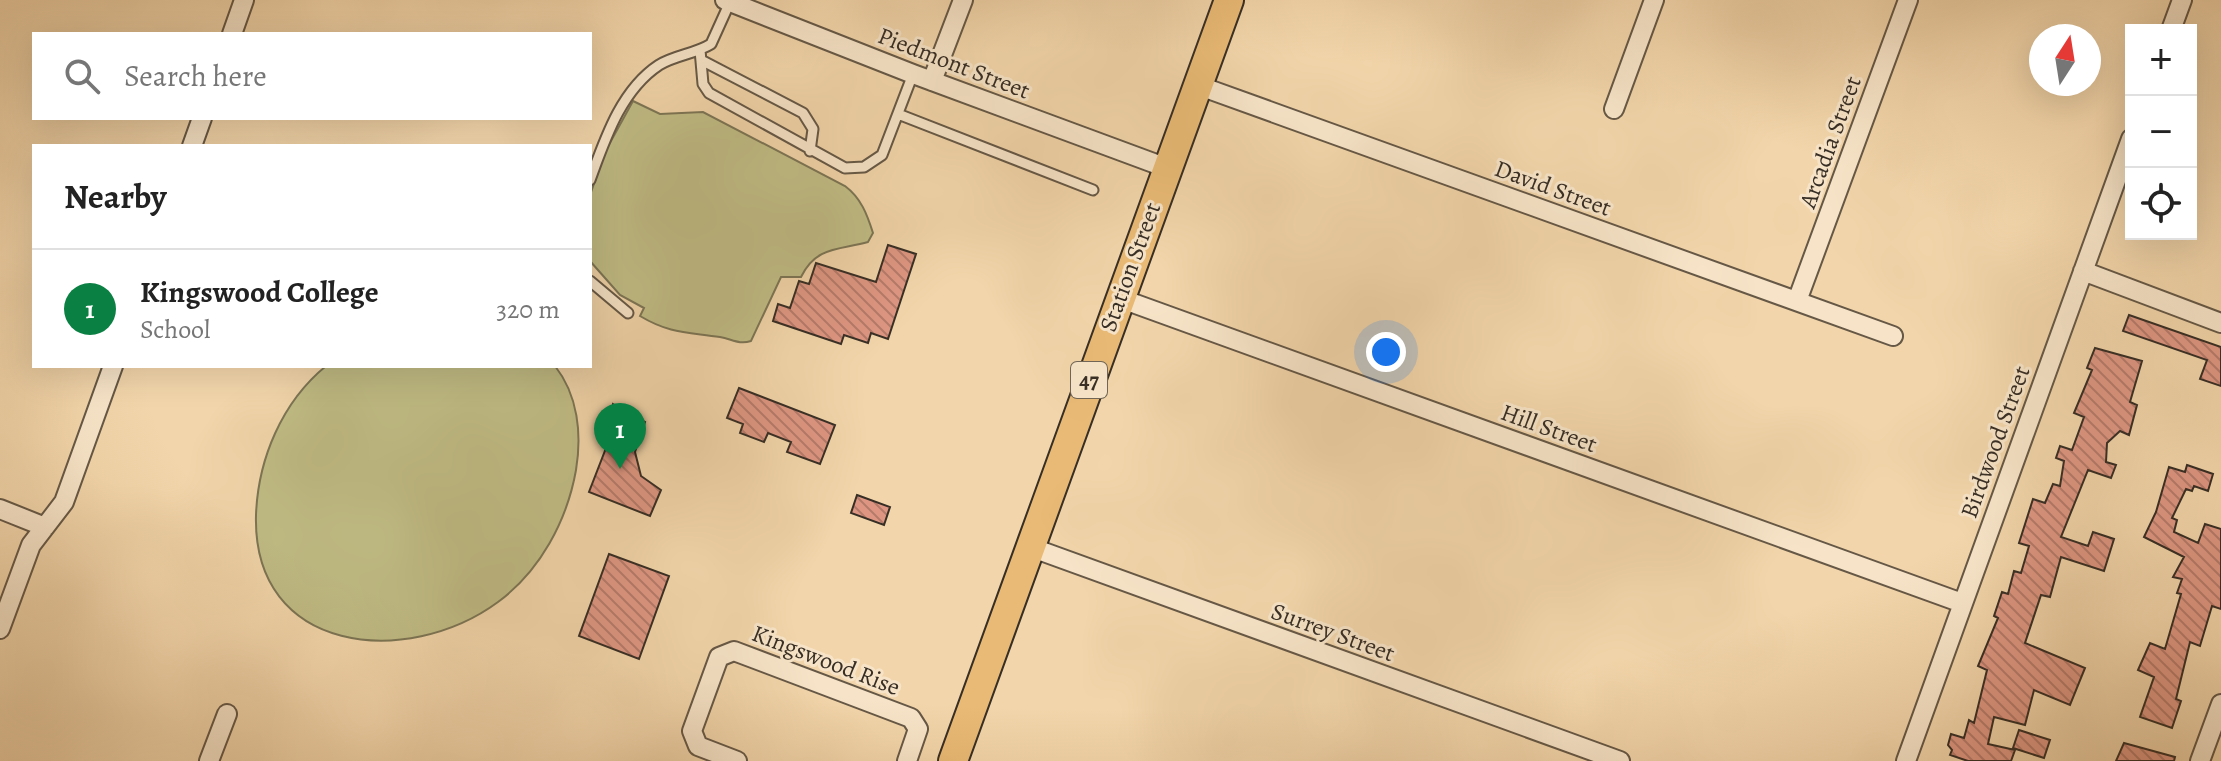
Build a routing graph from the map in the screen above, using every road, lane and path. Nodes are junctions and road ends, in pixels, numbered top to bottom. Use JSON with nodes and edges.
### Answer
{"nodes":[{"id":1,"x":244,"y":0,"type":"edge"},
{"id":2,"x":963,"y":0,"type":"edge"},
{"id":3,"x":1229,"y":0,"type":"edge"},
{"id":4,"x":1654,"y":0,"type":"edge"},
{"id":5,"x":1908,"y":0,"type":"edge"},
{"id":6,"x":2182,"y":0,"type":"edge"},
{"id":7,"x":728,"y":1,"type":"edge"},
{"id":8,"x":2173,"y":24,"type":"edge"},
{"id":9,"x":233,"y":32,"type":"edge"},
{"id":10,"x":701,"y":55,"type":"junction"},
{"id":11,"x":913,"y":74,"type":"junction"},
{"id":12,"x":932,"y":81,"type":"junction"},
{"id":13,"x":1197,"y":85,"type":"junction"},
{"id":14,"x":1614,"y":109,"type":"dead end"},
{"id":15,"x":898,"y":114,"type":"junction"},
{"id":16,"x":201,"y":120,"type":"edge"},
{"id":17,"x":193,"y":144,"type":"edge"},
{"id":18,"x":810,"y":151,"type":"junction"},
{"id":19,"x":2125,"y":156,"type":"edge"},
{"id":20,"x":1167,"y":168,"type":"junction"},
{"id":21,"x":592,"y":175,"type":"edge"},
{"id":22,"x":1093,"y":190,"type":"dead end"},
{"id":23,"x":2083,"y":271,"type":"junction"},
{"id":24,"x":592,"y":283,"type":"edge"},
{"id":25,"x":1119,"y":298,"type":"junction"},
{"id":26,"x":1797,"y":301,"type":"junction"},
{"id":27,"x":628,"y":313,"type":"dead end"},
{"id":28,"x":2221,"y":323,"type":"edge"},
{"id":29,"x":1893,"y":336,"type":"dead end"},
{"id":30,"x":112,"y":368,"type":"edge"},
{"id":31,"x":0,"y":509,"type":"edge"},
{"id":32,"x":45,"y":527,"type":"junction"},
{"id":33,"x":1030,"y":547,"type":"junction"},
{"id":34,"x":1962,"y":603,"type":"junction"},
{"id":35,"x":0,"y":629,"type":"edge"},
{"id":36,"x":2221,"y":704,"type":"edge"},
{"id":37,"x":227,"y":714,"type":"dead end"},
{"id":38,"x":960,"y":759,"type":"edge"},
{"id":39,"x":209,"y":761,"type":"edge"},
{"id":40,"x":737,"y":761,"type":"edge"},
{"id":41,"x":907,"y":761,"type":"edge"},
{"id":42,"x":1620,"y":761,"type":"edge"},
{"id":43,"x":1906,"y":761,"type":"edge"},
{"id":44,"x":2200,"y":761,"type":"edge"}],
"edges":[{"from":1,"to":9,"type":"street"},
{"from":2,"to":12,"type":"street"},
{"from":3,"to":13,"type":"main road","name":"Station Street","number":"47"},
{"from":4,"to":14,"type":"street"},
{"from":5,"to":26,"type":"street","name":"Arcadia Street"},
{"from":6,"to":8,"type":"street"},
{"from":7,"to":10,"type":"lane"},
{"from":7,"to":11,"type":"street","name":"Piedmont Street"},
{"from":10,"to":18,"type":"lane"},
{"from":10,"to":18,"type":"lane"},
{"from":10,"to":21,"type":"lane"},
{"from":11,"to":12,"type":"street","name":"Piedmont Street"},
{"from":11,"to":15,"type":"lane"},
{"from":12,"to":20,"type":"street","name":"Piedmont Street"},
{"from":13,"to":20,"type":"main road","name":"Station Street","number":"47"},
{"from":13,"to":26,"type":"street","name":"David Street"},
{"from":15,"to":18,"type":"lane"},
{"from":15,"to":22,"type":"lane"},
{"from":16,"to":17,"type":"street"},
{"from":19,"to":23,"type":"street","name":"Birdwood Street"},
{"from":20,"to":25,"type":"main road","name":"Station Street","number":"47"},
{"from":23,"to":28,"type":"street"},
{"from":23,"to":34,"type":"street","name":"Birdwood Street"},
{"from":24,"to":27,"type":"lane"},
{"from":25,"to":33,"type":"main road","name":"Station Street","number":"47"},
{"from":25,"to":34,"type":"street","name":"Hill Street"},
{"from":26,"to":29,"type":"street","name":"David Street"},
{"from":30,"to":32,"type":"street"},
{"from":31,"to":32,"type":"street"},
{"from":32,"to":35,"type":"street"},
{"from":33,"to":38,"type":"main road","name":"Station Street","number":"47"},
{"from":33,"to":42,"type":"street","name":"Surrey Street"},
{"from":34,"to":43,"type":"street","name":"Birdwood Street"},
{"from":36,"to":44,"type":"street"},
{"from":37,"to":39,"type":"street"},
{"from":40,"to":41,"type":"street","name":"Kingswood Rise"}]}
